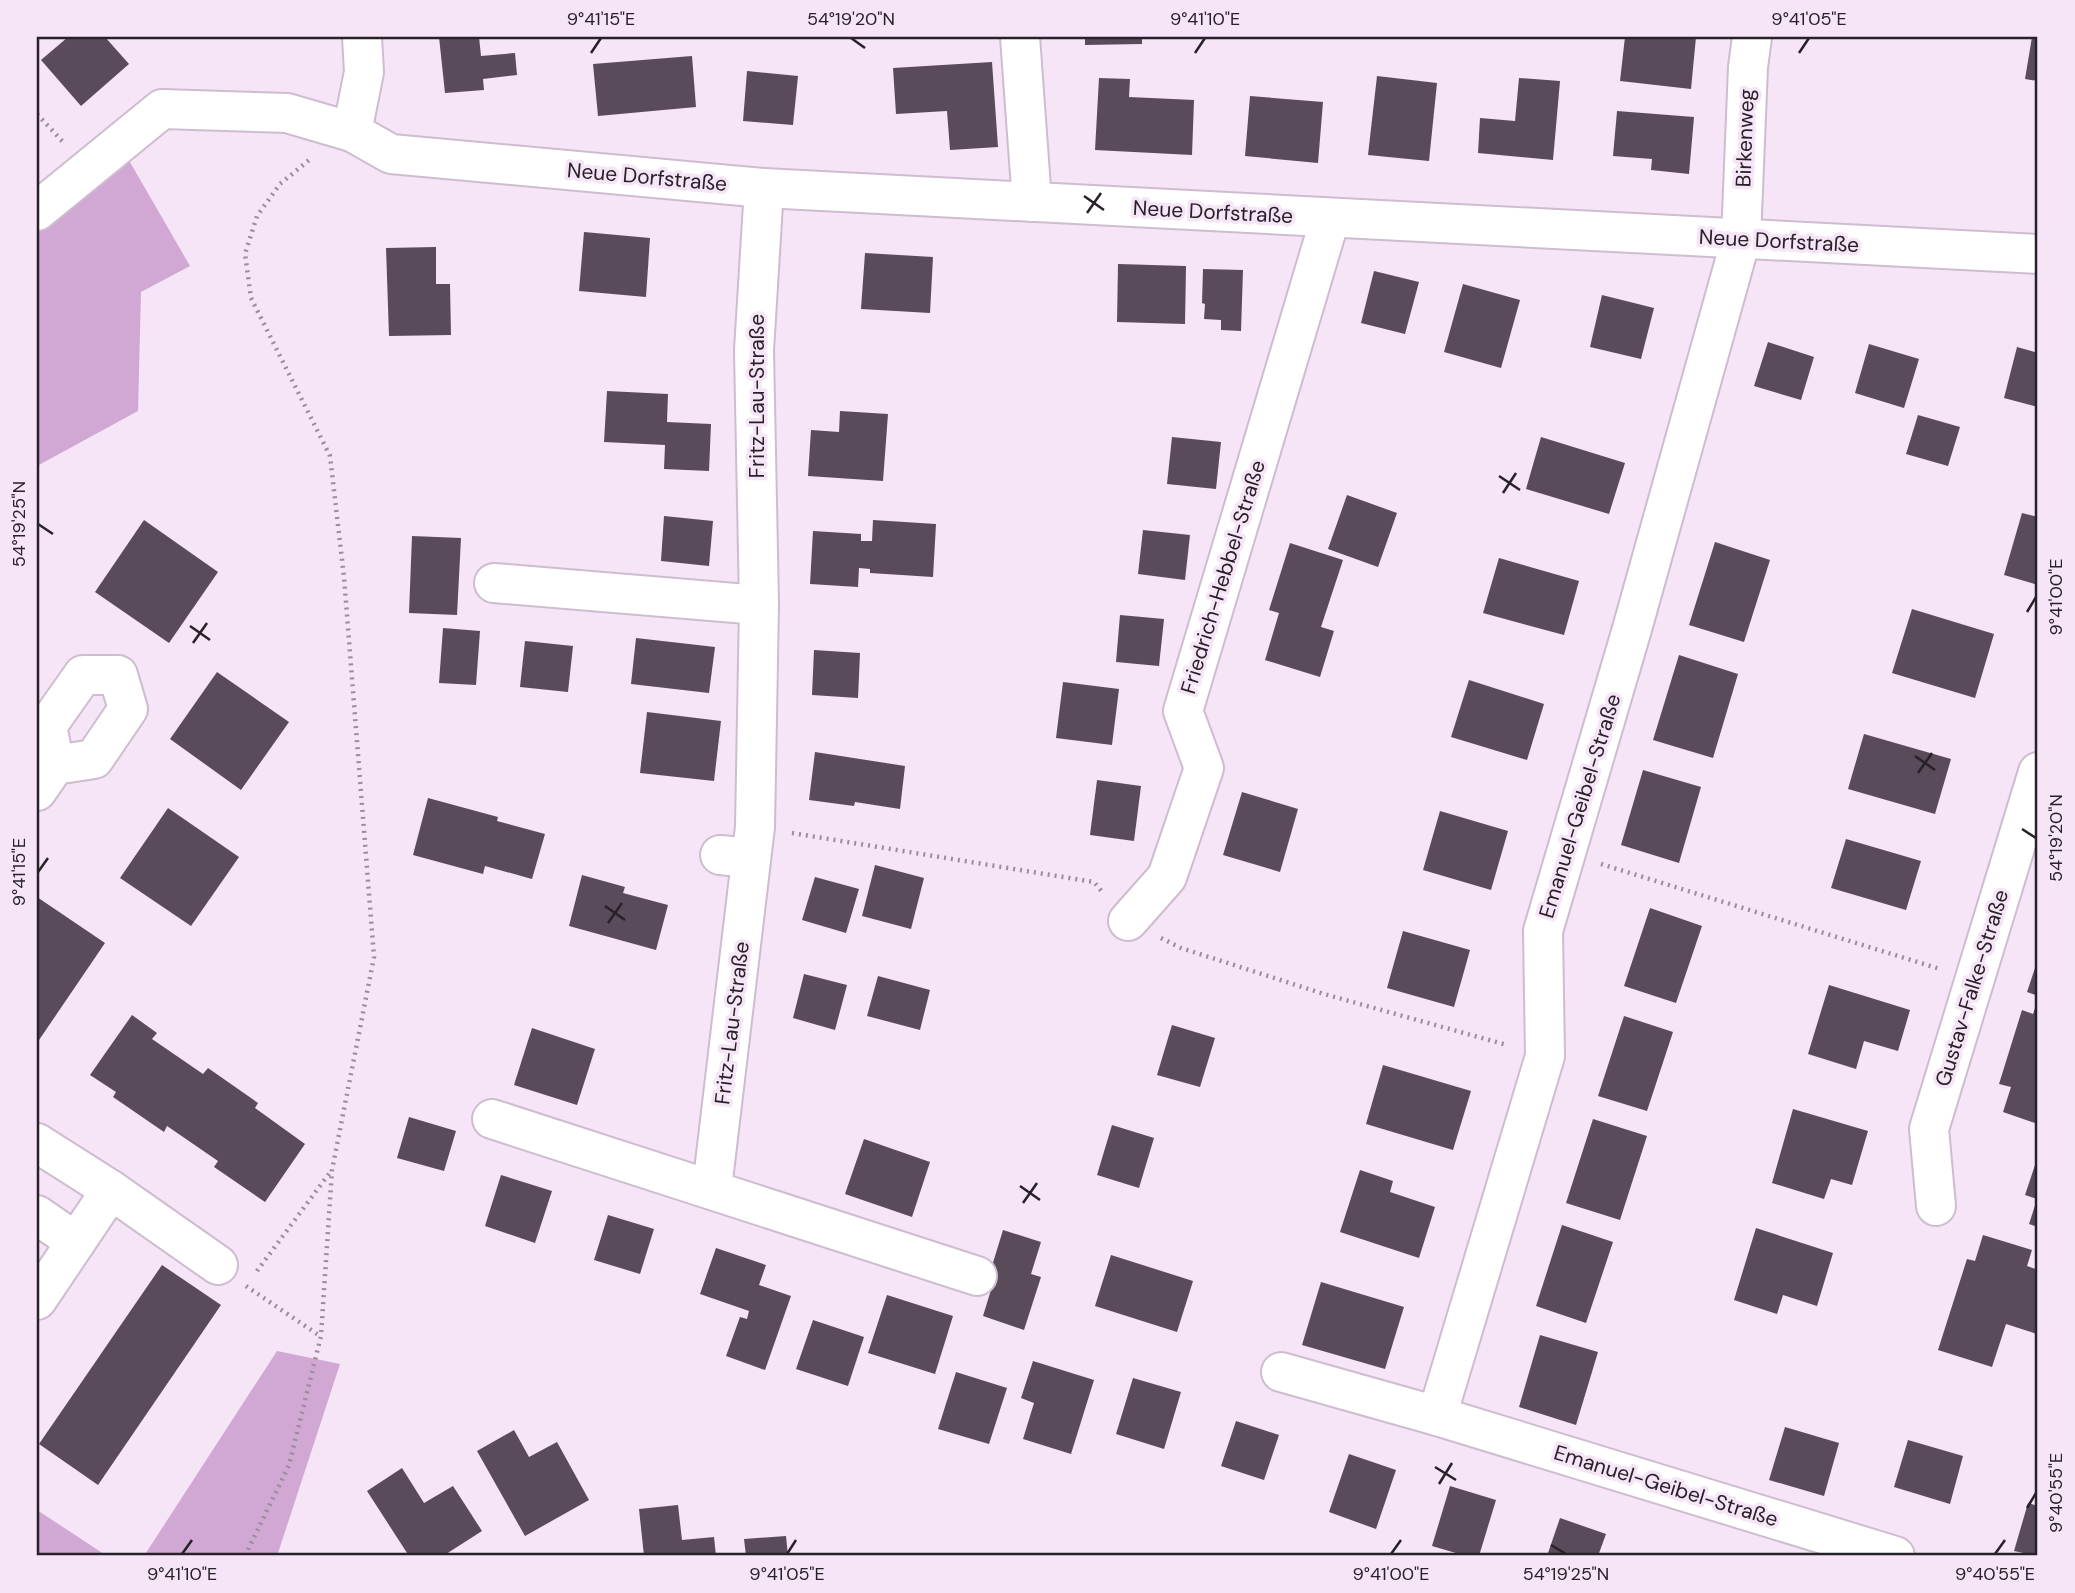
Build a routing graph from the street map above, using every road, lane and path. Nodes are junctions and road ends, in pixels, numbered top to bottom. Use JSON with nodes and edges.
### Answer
{"nodes":[{"id":1,"x":362,"y":37,"type":"edge"},
{"id":2,"x":1020,"y":37,"type":"edge"},
{"id":3,"x":1752,"y":37,"type":"edge"},
{"id":4,"x":352,"y":132,"type":"junction"},
{"id":5,"x":764,"y":188,"type":"junction"},
{"id":6,"x":1032,"y":202,"type":"junction"},
{"id":7,"x":37,"y":211,"type":"edge"},
{"id":8,"x":1330,"y":219,"type":"junction"},
{"id":9,"x":1741,"y":239,"type":"junction"},
{"id":10,"x":2038,"y":254,"type":"edge"},
{"id":11,"x":494,"y":583,"type":"dead end"},
{"id":12,"x":760,"y":605,"type":"junction"},
{"id":13,"x":2038,"y":772,"type":"edge"},
{"id":14,"x":1567,"y":853,"type":"junction"},
{"id":15,"x":1128,"y":921,"type":"dead end"},
{"id":16,"x":1975,"y":980,"type":"junction"},
{"id":17,"x":492,"y":1119,"type":"dead end"},
{"id":18,"x":37,"y":1143,"type":"edge"},
{"id":19,"x":332,"y":1170,"type":"junction"},
{"id":20,"x":712,"y":1188,"type":"junction"},
{"id":21,"x":111,"y":1190,"type":"junction"},
{"id":22,"x":1936,"y":1206,"type":"dead end"},
{"id":23,"x":37,"y":1215,"type":"edge"},
{"id":24,"x":76,"y":1242,"type":"junction"},
{"id":25,"x":232,"y":1275,"type":"junction"},
{"id":26,"x":977,"y":1276,"type":"dead end"},
{"id":27,"x":37,"y":1300,"type":"edge"},
{"id":28,"x":321,"y":1336,"type":"junction"},
{"id":29,"x":1281,"y":1372,"type":"dead end"},
{"id":30,"x":1437,"y":1416,"type":"junction"},
{"id":31,"x":245,"y":1556,"type":"edge"},
{"id":32,"x":1895,"y":1556,"type":"edge"}],
"edges":[{"from":1,"to":4,"type":"street"},
{"from":2,"to":6,"type":"street"},
{"from":3,"to":9,"type":"street","name":"Birkenweg"},
{"from":4,"to":5,"type":"street","name":"Neue Dorfstraße"},
{"from":4,"to":7,"type":"street","name":"Neue Dorfstraße"},
{"from":4,"to":19,"type":"path"},
{"from":5,"to":6,"type":"street","name":"Neue Dorfstraße"},
{"from":5,"to":12,"type":"street","name":"Fritz-Lau-Straße"},
{"from":6,"to":8,"type":"street","name":"Neue Dorfstraße"},
{"from":8,"to":9,"type":"street","name":"Neue Dorfstraße"},
{"from":8,"to":15,"type":"street","name":"Friedrich-Hebbel-Straße"},
{"from":9,"to":10,"type":"street","name":"Neue Dorfstraße"},
{"from":9,"to":14,"type":"street","name":"Emanuel-Geibel-Straße"},
{"from":11,"to":12,"type":"street"},
{"from":12,"to":20,"type":"street","name":"Fritz-Lau-Straße"},
{"from":13,"to":16,"type":"street","name":"Gustav-Falke-Straße"},
{"from":14,"to":16,"type":"path"},
{"from":14,"to":30,"type":"street","name":"Emanuel-Geibel-Straße"},
{"from":16,"to":22,"type":"street","name":"Gustav-Falke-Straße"},
{"from":17,"to":20,"type":"street"},
{"from":18,"to":21,"type":"street"},
{"from":19,"to":25,"type":"path"},
{"from":19,"to":28,"type":"path"},
{"from":20,"to":26,"type":"street"},
{"from":21,"to":24,"type":"street"},
{"from":21,"to":25,"type":"street"},
{"from":23,"to":24,"type":"street"},
{"from":24,"to":27,"type":"street"},
{"from":25,"to":28,"type":"path"},
{"from":28,"to":31,"type":"path"},
{"from":29,"to":30,"type":"street","name":"Emanuel-Geibel-Straße"},
{"from":30,"to":32,"type":"street","name":"Emanuel-Geibel-Straße"}]}
